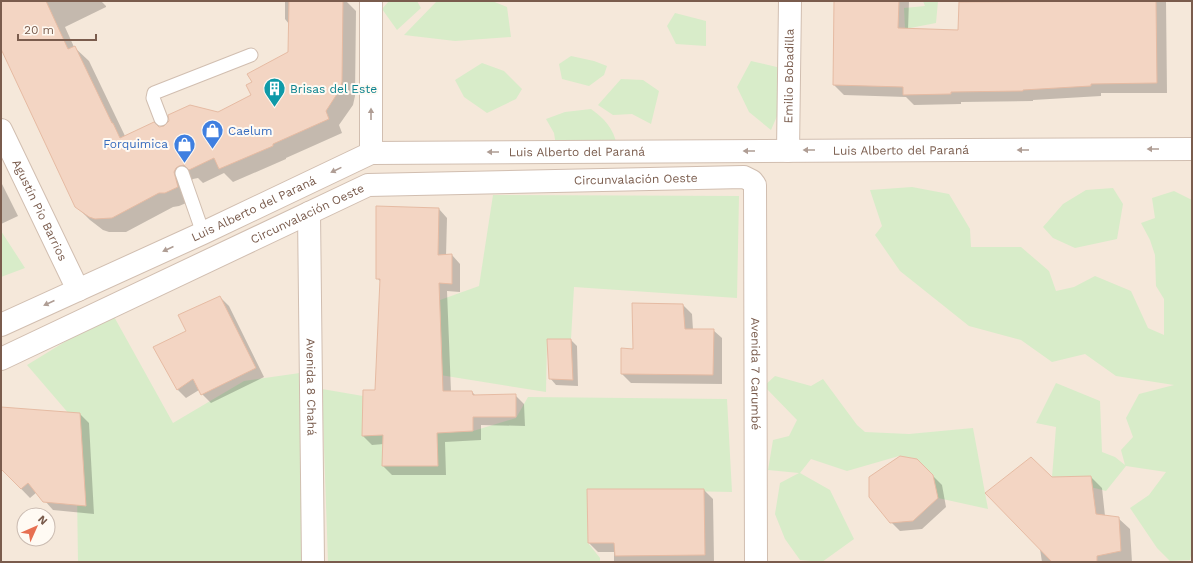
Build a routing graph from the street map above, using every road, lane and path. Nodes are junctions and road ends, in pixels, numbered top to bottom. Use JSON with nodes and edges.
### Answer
{"nodes":[{"id":1,"x":371,"y":1,"type":"edge"},
{"id":2,"x":790,"y":1,"type":"edge"},
{"id":3,"x":251,"y":55,"type":"dead end"},
{"id":4,"x":161,"y":119,"type":"dead end"},
{"id":5,"x":1,"y":130,"type":"edge"},
{"id":6,"x":1192,"y":149,"type":"edge"},
{"id":7,"x":788,"y":150,"type":"junction"},
{"id":8,"x":371,"y":153,"type":"junction"},
{"id":9,"x":182,"y":172,"type":"dead end"},
{"id":10,"x":755,"y":185,"type":"joint"},
{"id":11,"x":309,"y":213,"type":"junction"},
{"id":12,"x":203,"y":234,"type":"junction"},
{"id":13,"x":78,"y":290,"type":"junction"},
{"id":14,"x":1,"y":325,"type":"edge"},
{"id":15,"x":1,"y":359,"type":"edge"},
{"id":16,"x":313,"y":562,"type":"edge"},
{"id":17,"x":756,"y":562,"type":"edge"}],
"edges":[{"from":8,"to":1,"type":"street","one_way":true},
{"from":2,"to":7,"type":"street","name":"Emilio Bobadilla"},
{"from":3,"to":4,"type":"lane"},
{"from":5,"to":13,"type":"street","name":"Agustín Pío Barrios"},
{"from":6,"to":7,"type":"street","name":"Luis Alberto del Paraná","one_way":true},
{"from":7,"to":8,"type":"street","name":"Luis Alberto del Paraná","one_way":true},
{"from":8,"to":12,"type":"street","name":"Luis Alberto del Paraná","one_way":true},
{"from":9,"to":12,"type":"lane"},
{"from":10,"to":11,"type":"street","name":"Circunvalación Oeste"},
{"from":10,"to":17,"type":"street","name":"Avenida 7 Carumbé"},
{"from":11,"to":15,"type":"street","name":"Circunvalación Oeste"},
{"from":11,"to":16,"type":"street","name":"Avenida 8 Chahá"},
{"from":12,"to":13,"type":"street","name":"Luis Alberto del Paraná","one_way":true},
{"from":13,"to":14,"type":"street","name":"Luis Alberto del Paraná","one_way":true}]}
